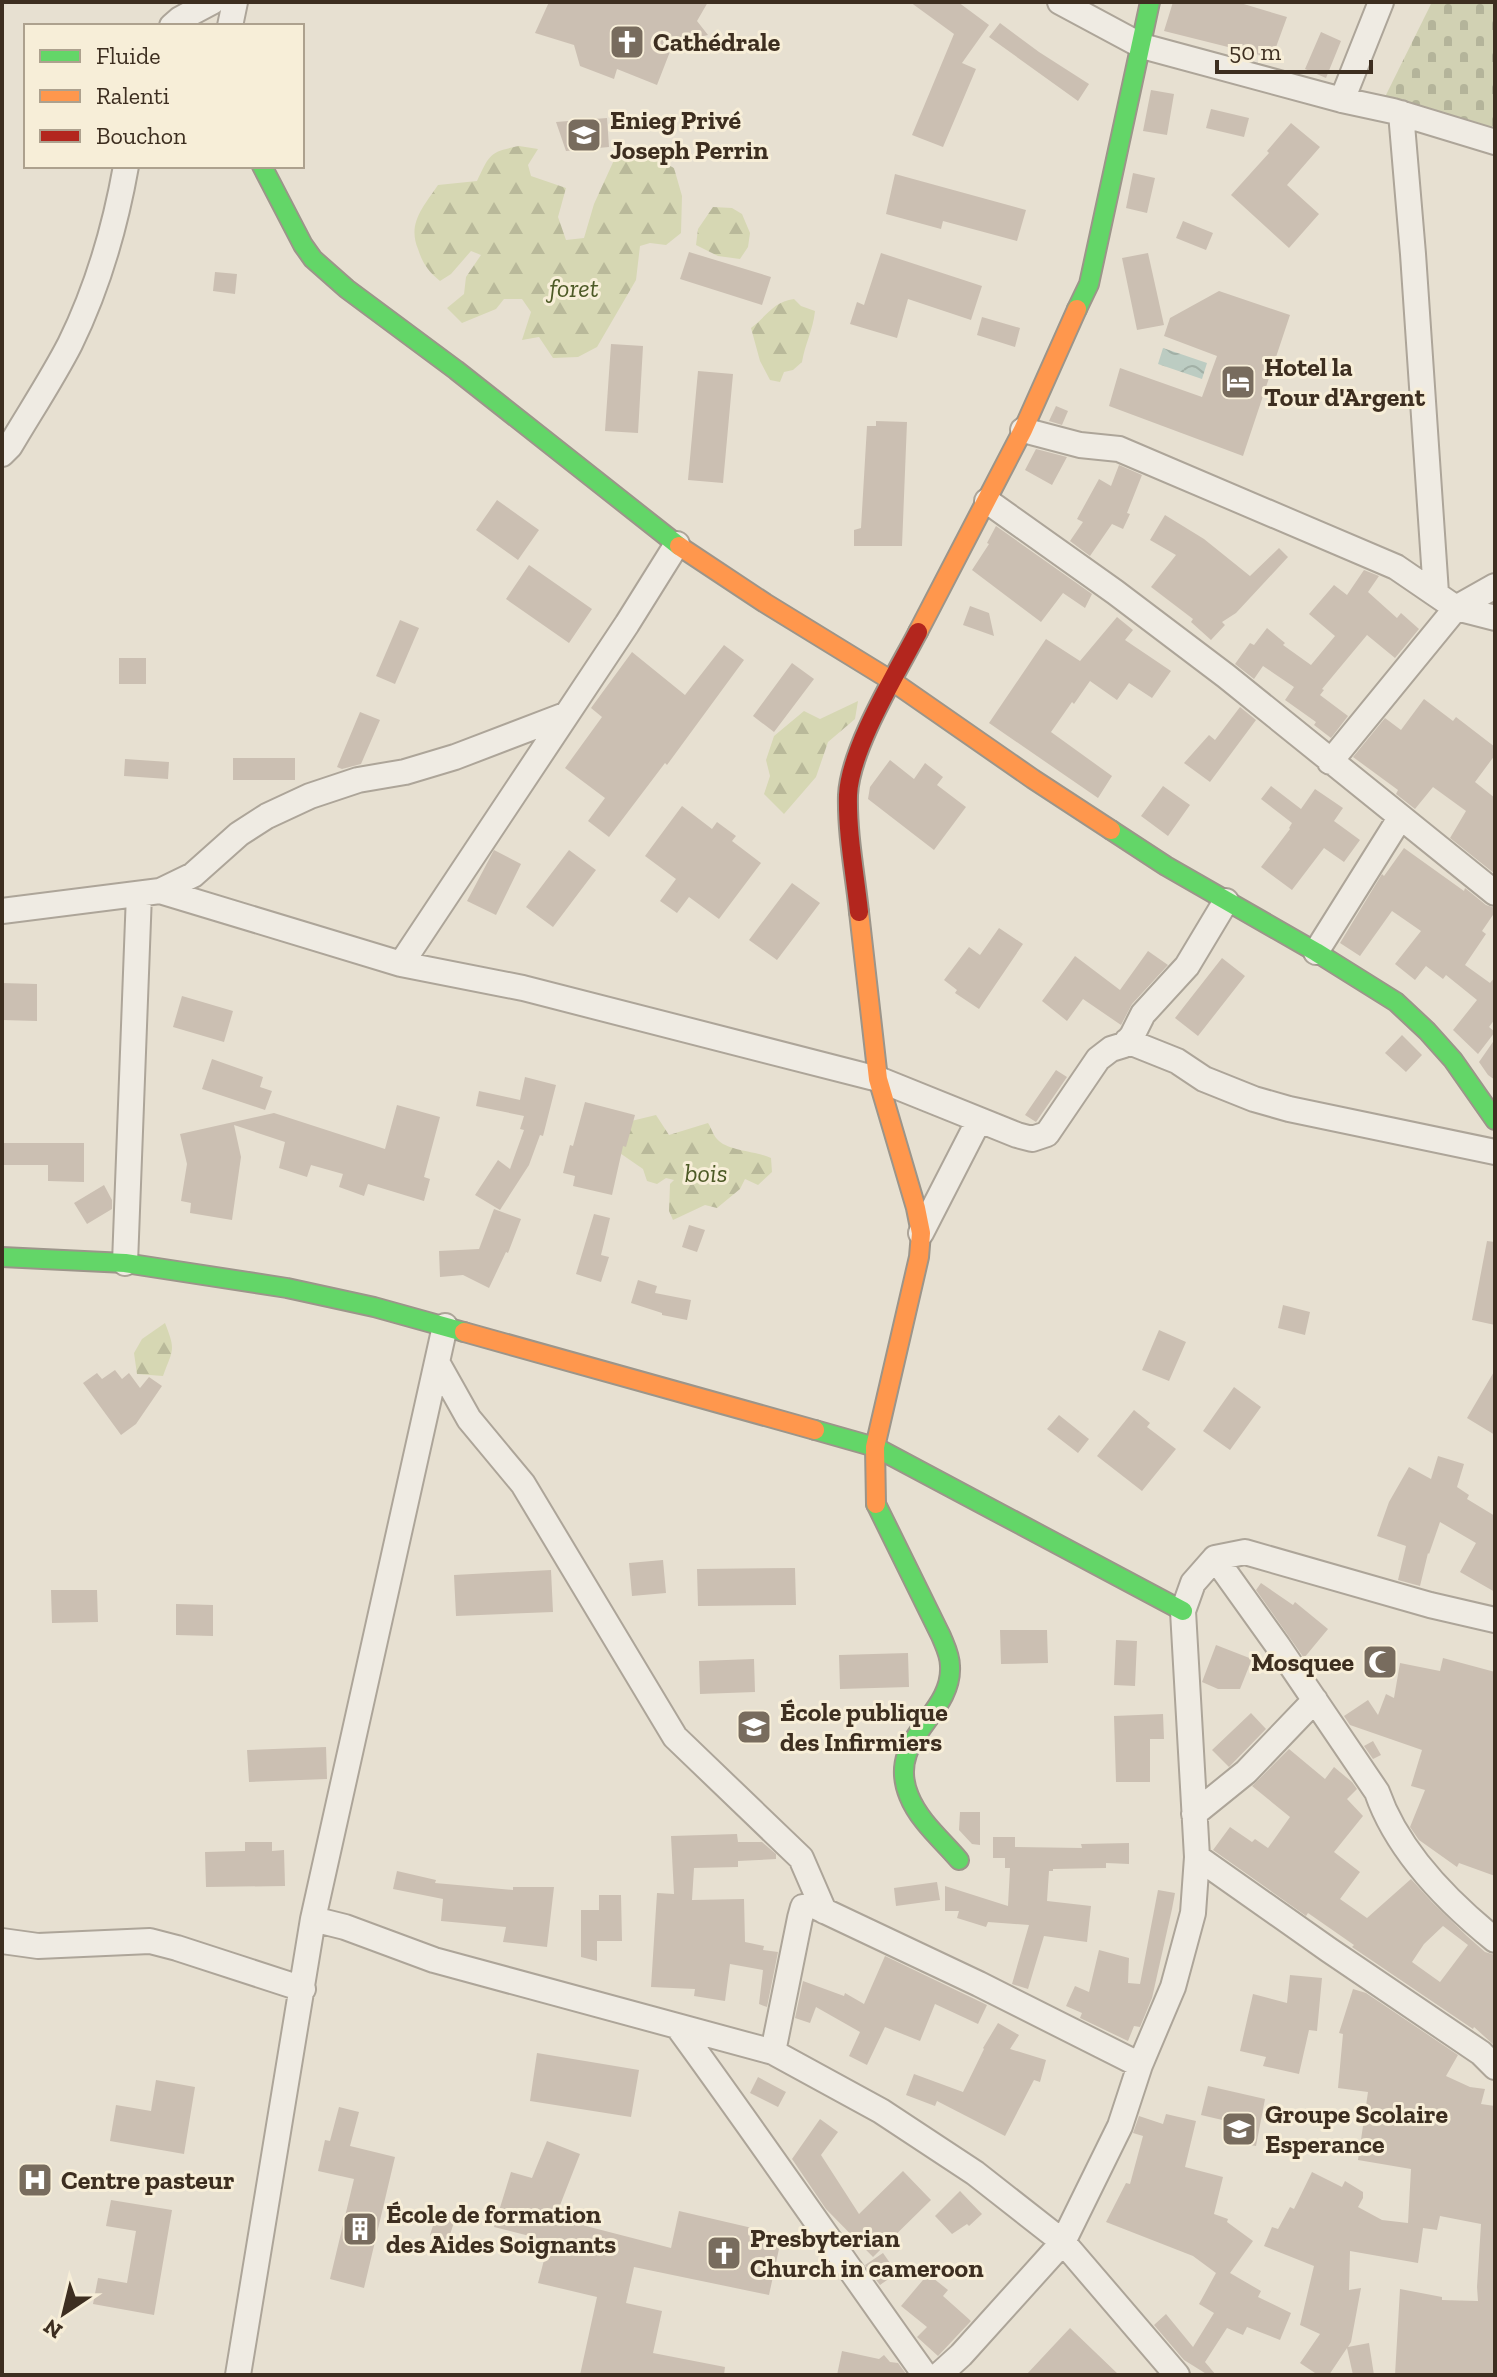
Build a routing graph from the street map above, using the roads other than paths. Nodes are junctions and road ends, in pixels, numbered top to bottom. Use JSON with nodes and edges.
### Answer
{"nodes":[{"id":1,"x":212,"y":2,"type":"edge"},
{"id":2,"x":235,"y":2,"type":"edge"},
{"id":3,"x":1060,"y":2,"type":"edge"},
{"id":4,"x":1150,"y":2,"type":"edge"},
{"id":5,"x":1381,"y":2,"type":"edge"},
{"id":6,"x":174,"y":24,"type":"edge"},
{"id":7,"x":230,"y":24,"type":"edge"},
{"id":8,"x":1142,"y":46,"type":"junction"},
{"id":9,"x":1342,"y":100,"type":"junction"},
{"id":10,"x":1401,"y":113,"type":"junction"},
{"id":11,"x":1495,"y":142,"type":"edge"},
{"id":12,"x":126,"y":168,"type":"edge"},
{"id":13,"x":263,"y":168,"type":"edge"},
{"id":14,"x":1023,"y":430,"type":"junction"},
{"id":15,"x":2,"y":454,"type":"edge"},
{"id":16,"x":987,"y":501,"type":"junction"},
{"id":17,"x":677,"y":544,"type":"junction"},
{"id":18,"x":1495,"y":586,"type":"edge"},
{"id":19,"x":1436,"y":593,"type":"junction"},
{"id":20,"x":1456,"y":608,"type":"junction"},
{"id":21,"x":1495,"y":618,"type":"edge"},
{"id":22,"x":892,"y":681,"type":"junction"},
{"id":23,"x":565,"y":715,"type":"junction"},
{"id":24,"x":1330,"y":762,"type":"junction"},
{"id":25,"x":1400,"y":818,"type":"junction"},
{"id":26,"x":149,"y":892,"type":"junction"},
{"id":27,"x":1495,"y":893,"type":"edge"},
{"id":28,"x":1226,"y":901,"type":"junction"},
{"id":29,"x":2,"y":911,"type":"edge"},
{"id":30,"x":1316,"y":952,"type":"junction"},
{"id":31,"x":401,"y":964,"type":"junction"},
{"id":32,"x":1127,"y":1041,"type":"junction"},
{"id":33,"x":878,"y":1079,"type":"junction"},
{"id":34,"x":1493,"y":1116,"type":"edge"},
{"id":35,"x":979,"y":1120,"type":"junction"},
{"id":36,"x":1495,"y":1152,"type":"edge"},
{"id":37,"x":921,"y":1233,"type":"junction"},
{"id":38,"x":2,"y":1257,"type":"edge"},
{"id":39,"x":125,"y":1263,"type":"junction"},
{"id":40,"x":445,"y":1326,"type":"junction"},
{"id":41,"x":437,"y":1362,"type":"junction"},
{"id":42,"x":875,"y":1447,"type":"junction"},
{"id":43,"x":1215,"y":1558,"type":"junction"},
{"id":44,"x":1183,"y":1611,"type":"junction"},
{"id":45,"x":1495,"y":1620,"type":"edge"},
{"id":46,"x":1315,"y":1700,"type":"junction"},
{"id":47,"x":1194,"y":1814,"type":"junction"},
{"id":48,"x":1197,"y":1857,"type":"junction"},
{"id":49,"x":959,"y":1860,"type":"dead end"},
{"id":50,"x":824,"y":1911,"type":"junction"},
{"id":51,"x":313,"y":1919,"type":"junction"},
{"id":52,"x":1495,"y":1940,"type":"edge"},
{"id":53,"x":2,"y":1941,"type":"edge"},
{"id":54,"x":303,"y":1989,"type":"junction"},
{"id":55,"x":678,"y":2027,"type":"junction"},
{"id":56,"x":773,"y":2052,"type":"junction"},
{"id":57,"x":1490,"y":2054,"type":"edge"},
{"id":58,"x":1140,"y":2065,"type":"junction"},
{"id":59,"x":1063,"y":2242,"type":"junction"},
{"id":60,"x":238,"y":2375,"type":"edge"},
{"id":61,"x":925,"y":2375,"type":"edge"},
{"id":62,"x":939,"y":2375,"type":"edge"},
{"id":63,"x":1177,"y":2375,"type":"edge"}],
"edges":[{"from":1,"to":6,"type":"street"},
{"from":2,"to":7,"type":"street"},
{"from":3,"to":8,"type":"street"},
{"from":4,"to":8,"type":"street"},
{"from":5,"to":9,"type":"street"},
{"from":8,"to":9,"type":"street"},
{"from":8,"to":14,"type":"street"},
{"from":9,"to":10,"type":"street"},
{"from":10,"to":11,"type":"street"},
{"from":10,"to":19,"type":"street"},
{"from":12,"to":15,"type":"street"},
{"from":13,"to":17,"type":"street"},
{"from":14,"to":16,"type":"street"},
{"from":14,"to":19,"type":"street"},
{"from":16,"to":22,"type":"street"},
{"from":16,"to":24,"type":"street"},
{"from":17,"to":22,"type":"street"},
{"from":17,"to":23,"type":"street"},
{"from":18,"to":20,"type":"street"},
{"from":19,"to":20,"type":"street"},
{"from":20,"to":21,"type":"street"},
{"from":20,"to":24,"type":"street"},
{"from":22,"to":28,"type":"street"},
{"from":22,"to":33,"type":"street"},
{"from":23,"to":26,"type":"street"},
{"from":23,"to":31,"type":"street"},
{"from":24,"to":25,"type":"street"},
{"from":25,"to":27,"type":"street"},
{"from":25,"to":30,"type":"street"},
{"from":26,"to":29,"type":"street"},
{"from":26,"to":31,"type":"street"},
{"from":26,"to":39,"type":"street"},
{"from":28,"to":30,"type":"street"},
{"from":28,"to":32,"type":"street"},
{"from":30,"to":34,"type":"street"},
{"from":31,"to":33,"type":"street"},
{"from":32,"to":35,"type":"street"},
{"from":32,"to":36,"type":"street"},
{"from":33,"to":35,"type":"street"},
{"from":33,"to":37,"type":"street"},
{"from":35,"to":37,"type":"street"},
{"from":37,"to":42,"type":"street"},
{"from":38,"to":39,"type":"street"},
{"from":39,"to":40,"type":"street"},
{"from":40,"to":41,"type":"street"},
{"from":40,"to":42,"type":"street"},
{"from":41,"to":50,"type":"street"},
{"from":41,"to":51,"type":"street"},
{"from":42,"to":44,"type":"street"},
{"from":42,"to":49,"type":"street"},
{"from":43,"to":44,"type":"street"},
{"from":43,"to":45,"type":"street"},
{"from":43,"to":46,"type":"street"},
{"from":44,"to":47,"type":"street"},
{"from":46,"to":47,"type":"street"},
{"from":46,"to":52,"type":"street"},
{"from":47,"to":48,"type":"street"},
{"from":48,"to":57,"type":"street"},
{"from":48,"to":58,"type":"street"},
{"from":50,"to":56,"type":"street"},
{"from":50,"to":58,"type":"street"},
{"from":51,"to":54,"type":"street"},
{"from":51,"to":55,"type":"street"},
{"from":53,"to":54,"type":"street"},
{"from":54,"to":60,"type":"street"},
{"from":55,"to":56,"type":"street"},
{"from":55,"to":61,"type":"street"},
{"from":56,"to":59,"type":"street"},
{"from":58,"to":59,"type":"street"},
{"from":59,"to":62,"type":"street"},
{"from":59,"to":63,"type":"street"}]}
